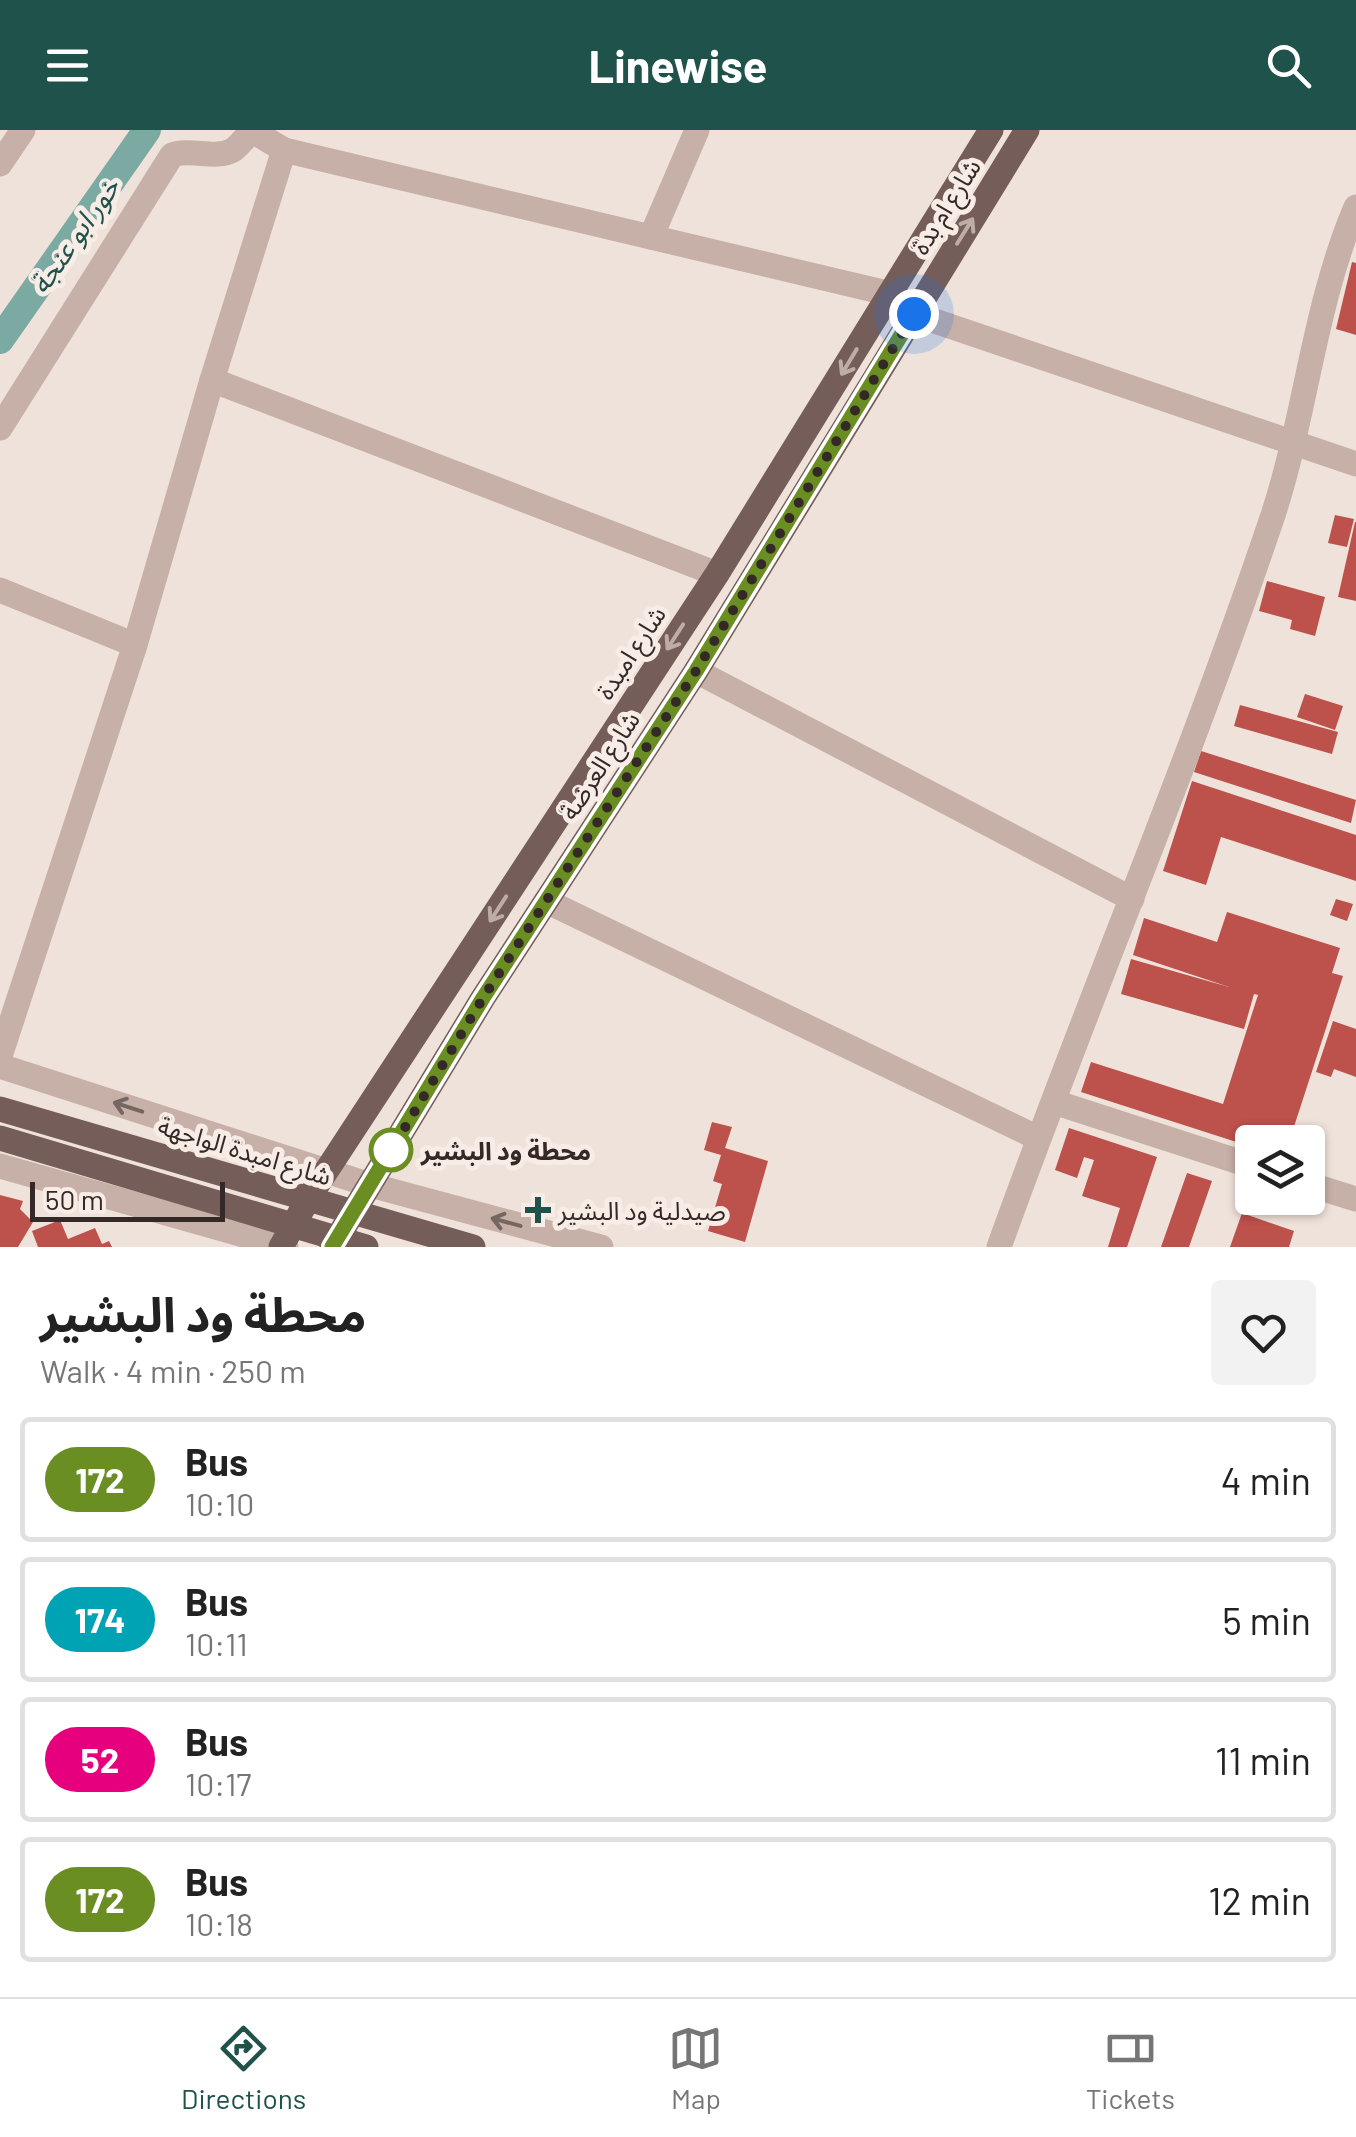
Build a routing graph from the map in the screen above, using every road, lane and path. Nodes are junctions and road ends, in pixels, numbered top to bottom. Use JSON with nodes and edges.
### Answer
{"nodes":[{"id":1,"x":22,"y":130,"type":"edge"},
{"id":2,"x":252,"y":130,"type":"edge"},
{"id":3,"x":696,"y":130,"type":"edge"},
{"id":4,"x":991,"y":130,"type":"edge"},
{"id":5,"x":1027,"y":130,"type":"edge"},
{"id":6,"x":284,"y":150,"type":"junction"},
{"id":7,"x":0,"y":164,"type":"edge"},
{"id":8,"x":1356,"y":208,"type":"edge"},
{"id":9,"x":651,"y":237,"type":"junction"},
{"id":10,"x":1350,"y":238,"type":"edge"},
{"id":11,"x":892,"y":294,"type":"junction"},
{"id":12,"x":914,"y":314,"type":"junction"},
{"id":13,"x":212,"y":380,"type":"junction"},
{"id":14,"x":820,"y":409,"type":"junction"},
{"id":15,"x":846,"y":424,"type":"junction"},
{"id":16,"x":0,"y":428,"type":"edge"},
{"id":17,"x":1295,"y":444,"type":"junction"},
{"id":18,"x":1356,"y":464,"type":"edge"},
{"id":19,"x":716,"y":574,"type":"junction"},
{"id":20,"x":0,"y":590,"type":"edge"},
{"id":21,"x":136,"y":645,"type":"junction"},
{"id":22,"x":696,"y":671,"type":"junction"},
{"id":23,"x":1132,"y":899,"type":"junction"},
{"id":24,"x":546,"y":901,"type":"junction"},
{"id":25,"x":0,"y":1056,"type":"edge"},
{"id":26,"x":0,"y":1066,"type":"edge"},
{"id":27,"x":1054,"y":1102,"type":"junction"},
{"id":28,"x":0,"y":1109,"type":"edge"},
{"id":29,"x":0,"y":1138,"type":"edge"},
{"id":30,"x":1038,"y":1138,"type":"junction"},
{"id":31,"x":1235,"y":1161,"type":"edge"},
{"id":32,"x":0,"y":1166,"type":"edge"},
{"id":33,"x":327,"y":1171,"type":"junction"},
{"id":34,"x":370,"y":1185,"type":"junction"},
{"id":35,"x":1325,"y":1189,"type":"edge"},
{"id":36,"x":1356,"y":1199,"type":"edge"},
{"id":37,"x":329,"y":1241,"type":"edge"},
{"id":38,"x":283,"y":1247,"type":"edge"},
{"id":39,"x":366,"y":1247,"type":"edge"},
{"id":40,"x":473,"y":1247,"type":"edge"},
{"id":41,"x":600,"y":1247,"type":"edge"},
{"id":42,"x":999,"y":1247,"type":"edge"}],
"edges":[{"from":1,"to":7,"type":"street"},
{"from":2,"to":6,"type":"street"},
{"from":2,"to":16,"type":"street"},
{"from":3,"to":9,"type":"street"},
{"from":4,"to":11,"type":"main road","name":"شارع امبدة"},
{"from":12,"to":5,"type":"main road","name":"شارع ام بدة","one_way":true},
{"from":6,"to":9,"type":"street"},
{"from":6,"to":13,"type":"street"},
{"from":8,"to":10,"type":"street"},
{"from":9,"to":11,"type":"street"},
{"from":10,"to":17,"type":"street"},
{"from":11,"to":14,"type":"main road","name":"شارع امبدة","one_way":true},
{"from":12,"to":15,"type":"main road","name":"شارع العرضة"},
{"from":12,"to":17,"type":"street"},
{"from":13,"to":19,"type":"street"},
{"from":13,"to":21,"type":"street"},
{"from":14,"to":15,"type":"main road"},
{"from":14,"to":19,"type":"main road","name":"شارع امبدة"},
{"from":15,"to":22,"type":"main road","name":"شارع العرضة"},
{"from":17,"to":18,"type":"street"},
{"from":17,"to":23,"type":"street"},
{"from":19,"to":33,"type":"main road","name":"شارع امبدة","one_way":true},
{"from":20,"to":21,"type":"street"},
{"from":21,"to":25,"type":"street"},
{"from":22,"to":23,"type":"street"},
{"from":22,"to":24,"type":"main road","name":"شارع العرضة"},
{"from":23,"to":27,"type":"street"},
{"from":24,"to":30,"type":"street"},
{"from":24,"to":34,"type":"main road","name":"شارع العرضة"},
{"from":33,"to":26,"type":"street","one_way":true},
{"from":27,"to":30,"type":"street"},
{"from":27,"to":31,"type":"street"},
{"from":28,"to":40,"type":"main road","name":"شارع امبدة الواجهة","bridge":true},
{"from":29,"to":37,"type":"main road","bridge":true},
{"from":30,"to":42,"type":"street"},
{"from":32,"to":38,"type":"street"},
{"from":33,"to":34,"type":"street"},
{"from":33,"to":38,"type":"main road","name":"شارع امبدة"},
{"from":34,"to":37,"type":"main road","name":"شارع العرضة"},
{"from":41,"to":34,"type":"street","one_way":true},
{"from":35,"to":36,"type":"street"},
{"from":37,"to":39,"type":"main road","bridge":true}]}
